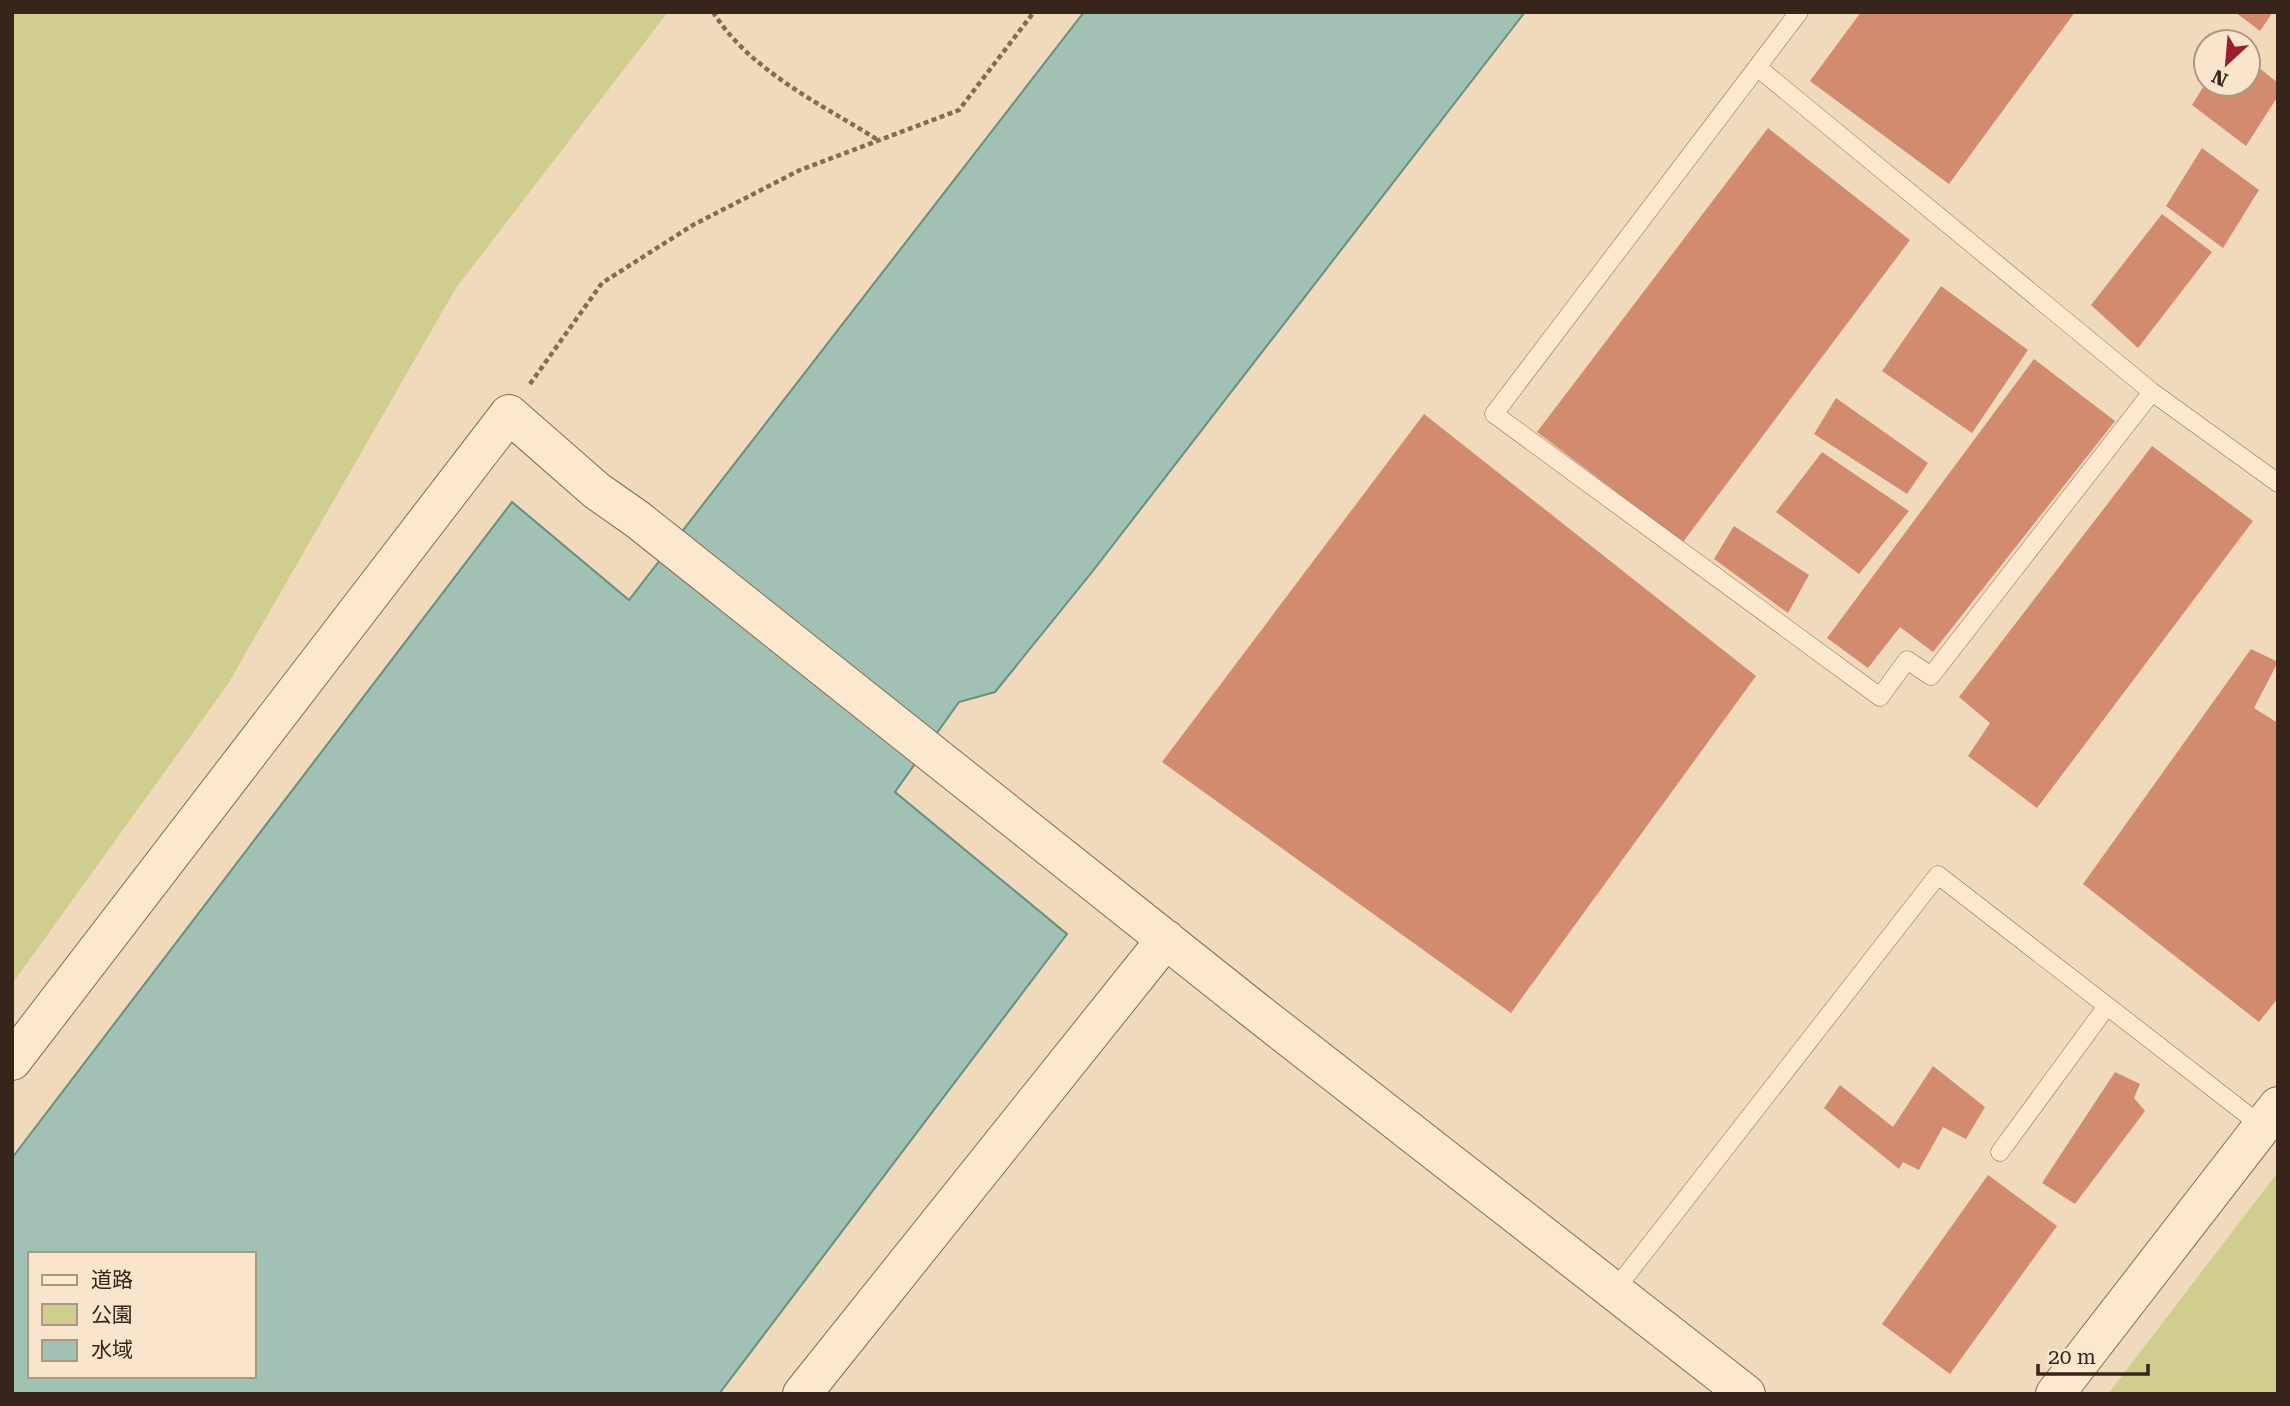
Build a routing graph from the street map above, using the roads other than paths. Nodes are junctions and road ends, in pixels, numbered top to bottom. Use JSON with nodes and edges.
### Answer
{"nodes":[{"id":1,"x":1799,"y":12,"type":"edge"},
{"id":2,"x":1757,"y":67,"type":"junction"},
{"id":3,"x":2152,"y":392,"type":"junction"},
{"id":4,"x":2278,"y":483,"type":"edge"},
{"id":5,"x":1166,"y":939,"type":"junction"},
{"id":6,"x":2107,"y":1006,"type":"junction"},
{"id":7,"x":12,"y":1061,"type":"edge"},
{"id":8,"x":2270,"y":1116,"type":"edge"},
{"id":9,"x":2000,"y":1152,"type":"dead end"},
{"id":10,"x":1614,"y":1291,"type":"junction"},
{"id":11,"x":802,"y":1394,"type":"edge"},
{"id":12,"x":1745,"y":1394,"type":"edge"},
{"id":13,"x":2055,"y":1394,"type":"edge"}],
"edges":[{"from":1,"to":2,"type":"lane"},
{"from":2,"to":3,"type":"lane"},
{"from":2,"to":3,"type":"lane"},
{"from":3,"to":4,"type":"lane"},
{"from":5,"to":7,"type":"street"},
{"from":5,"to":10,"type":"street"},
{"from":5,"to":11,"type":"street"},
{"from":6,"to":8,"type":"lane"},
{"from":6,"to":9,"type":"lane"},
{"from":6,"to":10,"type":"lane"},
{"from":8,"to":13,"type":"street"},
{"from":10,"to":12,"type":"street"}]}
